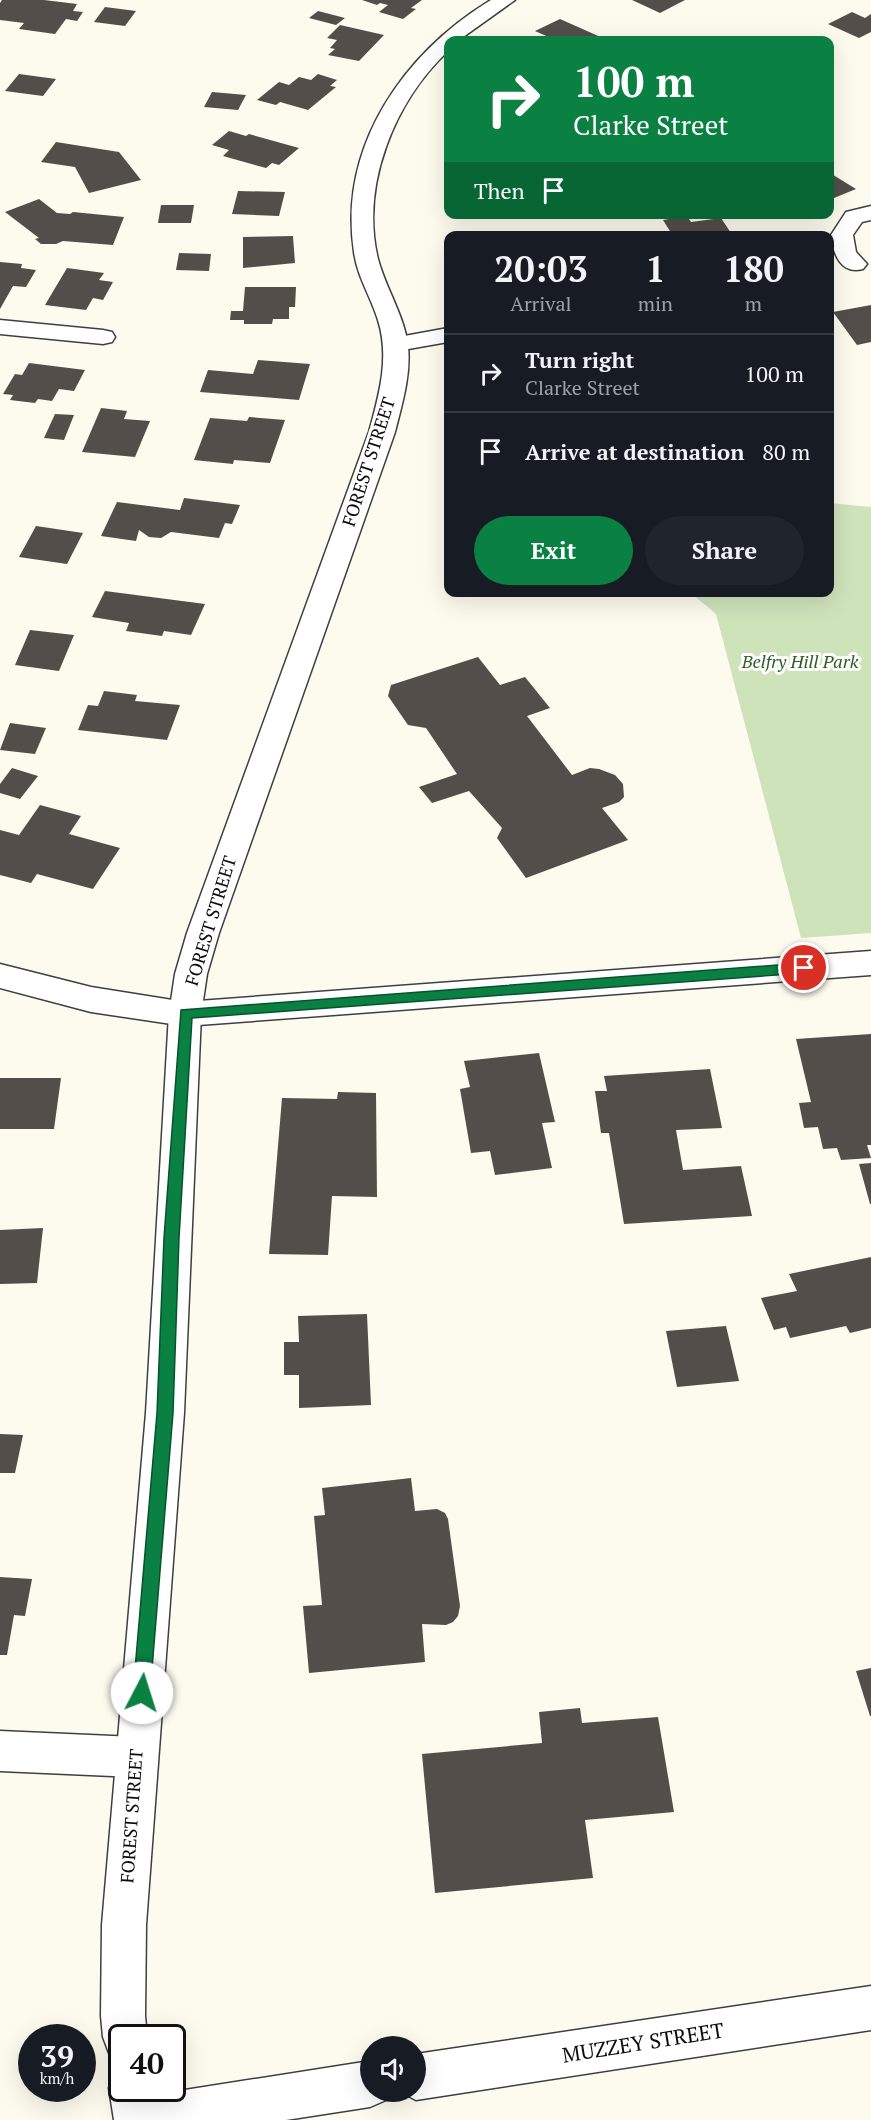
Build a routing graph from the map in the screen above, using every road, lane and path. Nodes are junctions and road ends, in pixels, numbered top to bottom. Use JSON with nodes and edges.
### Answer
{"nodes":[{"id":1,"x":505,"y":0,"type":"edge"},
{"id":2,"x":452,"y":36,"type":"edge"},
{"id":3,"x":444,"y":44,"type":"edge"},
{"id":4,"x":871,"y":213,"type":"edge"},
{"id":5,"x":863,"y":265,"type":"edge"},
{"id":6,"x":834,"y":269,"type":"edge"},
{"id":7,"x":0,"y":327,"type":"edge"},
{"id":8,"x":444,"y":336,"type":"edge"},
{"id":9,"x":103,"y":337,"type":"dead end"},
{"id":10,"x":397,"y":344,"type":"junction"},
{"id":11,"x":871,"y":963,"type":"edge"},
{"id":12,"x":0,"y":976,"type":"edge"},
{"id":13,"x":185,"y":1014,"type":"junction"},
{"id":14,"x":0,"y":1751,"type":"edge"},
{"id":15,"x":135,"y":1757,"type":"junction"},
{"id":16,"x":871,"y":2008,"type":"edge"},
{"id":17,"x":124,"y":2024,"type":"edge"},
{"id":18,"x":426,"y":2075,"type":"edge"},
{"id":19,"x":360,"y":2086,"type":"edge"},
{"id":20,"x":135,"y":2102,"type":"edge"},
{"id":21,"x":139,"y":2120,"type":"edge"}],
"edges":[{"from":1,"to":2,"type":"street","name":"FOREST STREET"},
{"from":3,"to":10,"type":"street","name":"FOREST STREET"},
{"from":4,"to":5,"type":"street"},
{"from":5,"to":6,"type":"street"},
{"from":7,"to":9,"type":"street"},
{"from":8,"to":10,"type":"street"},
{"from":10,"to":13,"type":"street","name":"FOREST STREET"},
{"from":11,"to":13,"type":"street"},
{"from":12,"to":13,"type":"street"},
{"from":13,"to":15,"type":"street","name":"FOREST STREET"},
{"from":14,"to":15,"type":"street"},
{"from":15,"to":17,"type":"street","name":"FOREST STREET"},
{"from":16,"to":18,"type":"street","name":"MUZZEY STREET"},
{"from":19,"to":21,"type":"street"},
{"from":20,"to":21,"type":"street"}]}
